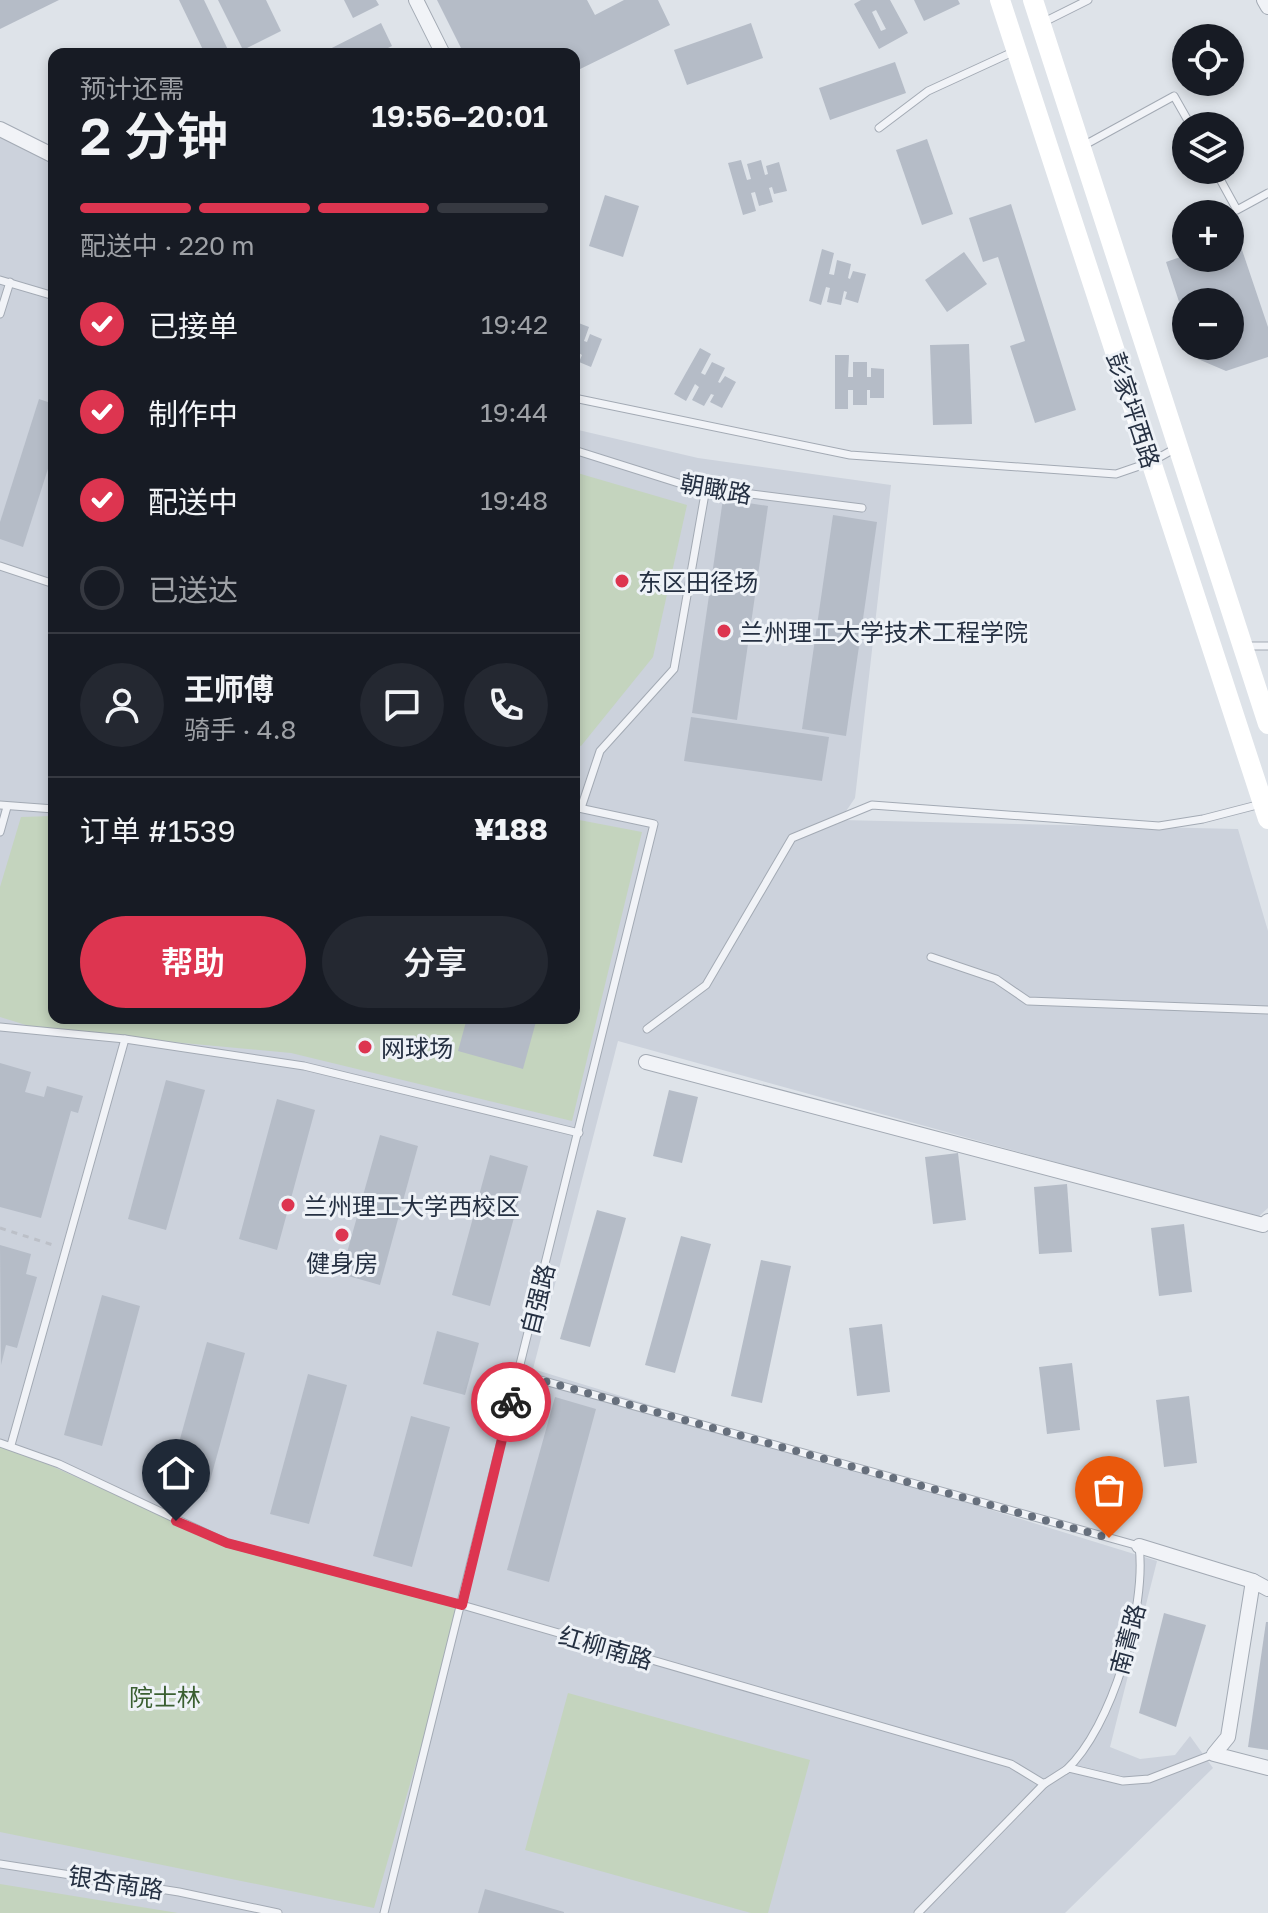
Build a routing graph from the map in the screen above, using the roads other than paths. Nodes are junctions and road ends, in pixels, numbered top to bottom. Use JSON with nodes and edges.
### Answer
{"nodes":[{"id":1,"x":416,"y":0,"type":"edge"},
{"id":2,"x":1000,"y":0,"type":"edge"},
{"id":3,"x":1033,"y":0,"type":"edge"},
{"id":4,"x":1088,"y":0,"type":"edge"},
{"id":5,"x":1264,"y":0,"type":"edge"},
{"id":6,"x":1268,"y":7,"type":"edge"},
{"id":7,"x":1040,"y":24,"type":"junction"},
{"id":8,"x":440,"y":48,"type":"edge"},
{"id":9,"x":1017,"y":51,"type":"junction"},
{"id":10,"x":1183,"y":112,"type":"edge"},
{"id":11,"x":879,"y":128,"type":"dead end"},
{"id":12,"x":0,"y":129,"type":"edge"},
{"id":13,"x":1080,"y":148,"type":"junction"},
{"id":14,"x":48,"y":153,"type":"edge"},
{"id":15,"x":1223,"y":184,"type":"edge"},
{"id":16,"x":1268,"y":193,"type":"edge"},
{"id":17,"x":0,"y":280,"type":"edge"},
{"id":18,"x":10,"y":282,"type":"junction"},
{"id":19,"x":48,"y":294,"type":"edge"},
{"id":20,"x":0,"y":314,"type":"edge"},
{"id":21,"x":580,"y":399,"type":"edge"},
{"id":22,"x":1177,"y":447,"type":"junction"},
{"id":23,"x":580,"y":452,"type":"edge"},
{"id":24,"x":1151,"y":462,"type":"junction"},
{"id":25,"x":706,"y":488,"type":"junction"},
{"id":26,"x":862,"y":508,"type":"dead end"},
{"id":27,"x":0,"y":566,"type":"edge"},
{"id":28,"x":48,"y":582,"type":"edge"},
{"id":29,"x":1242,"y":646,"type":"junction"},
{"id":30,"x":1268,"y":646,"type":"edge"},
{"id":31,"x":1268,"y":724,"type":"edge"},
{"id":32,"x":580,"y":801,"type":"edge"},
{"id":33,"x":4,"y":806,"type":"edge"},
{"id":34,"x":48,"y":809,"type":"edge"},
{"id":35,"x":580,"y":809,"type":"edge"},
{"id":36,"x":1265,"y":811,"type":"edge"},
{"id":37,"x":0,"y":832,"type":"edge"},
{"id":38,"x":931,"y":957,"type":"dead end"},
{"id":39,"x":1268,"y":1010,"type":"edge"},
{"id":40,"x":0,"y":1027,"type":"edge"},
{"id":41,"x":647,"y":1029,"type":"dead end"},
{"id":42,"x":125,"y":1039,"type":"junction"},
{"id":43,"x":646,"y":1062,"type":"dead end"},
{"id":44,"x":579,"y":1133,"type":"junction"},
{"id":45,"x":1268,"y":1221,"type":"edge"},
{"id":46,"x":519,"y":1374,"type":"junction"},
{"id":47,"x":0,"y":1443,"type":"edge"},
{"id":48,"x":11,"y":1445,"type":"junction"},
{"id":49,"x":1139,"y":1546,"type":"junction"},
{"id":50,"x":1253,"y":1581,"type":"junction"},
{"id":51,"x":1268,"y":1589,"type":"edge"},
{"id":52,"x":462,"y":1605,"type":"junction"},
{"id":53,"x":1214,"y":1754,"type":"junction"},
{"id":54,"x":1069,"y":1768,"type":"junction"},
{"id":55,"x":1268,"y":1768,"type":"edge"},
{"id":56,"x":1044,"y":1784,"type":"junction"},
{"id":57,"x":0,"y":1864,"type":"edge"},
{"id":58,"x":278,"y":1913,"type":"edge"},
{"id":59,"x":384,"y":1913,"type":"edge"},
{"id":60,"x":918,"y":1913,"type":"edge"}],
"edges":[{"from":1,"to":8,"type":"street"},
{"from":2,"to":9,"type":"main road","name":"彭家坪西路"},
{"from":3,"to":7,"type":"main road","name":"彭家坪西路"},
{"from":4,"to":7,"type":"lane"},
{"from":5,"to":6,"type":"street"},
{"from":7,"to":13,"type":"main road","name":"彭家坪西路"},
{"from":9,"to":11,"type":"lane"},
{"from":9,"to":24,"type":"main road","name":"彭家坪西路"},
{"from":10,"to":13,"type":"lane"},
{"from":12,"to":14,"type":"street"},
{"from":13,"to":22,"type":"main road","name":"彭家坪西路"},
{"from":15,"to":16,"type":"lane"},
{"from":17,"to":18,"type":"lane"},
{"from":18,"to":19,"type":"lane"},
{"from":18,"to":20,"type":"lane"},
{"from":21,"to":24,"type":"lane"},
{"from":22,"to":24,"type":"lane"},
{"from":22,"to":29,"type":"main road","name":"彭家坪西路"},
{"from":23,"to":25,"type":"lane","name":"朝瞰路"},
{"from":24,"to":36,"type":"main road","name":"彭家坪西路"},
{"from":25,"to":26,"type":"lane","name":"朝瞰路"},
{"from":25,"to":32,"type":"lane"},
{"from":27,"to":28,"type":"lane"},
{"from":29,"to":30,"type":"lane"},
{"from":29,"to":31,"type":"main road","name":"彭家坪西路"},
{"from":33,"to":34,"type":"lane"},
{"from":33,"to":37,"type":"lane"},
{"from":35,"to":44,"type":"lane","name":"自强路"},
{"from":36,"to":41,"type":"lane"},
{"from":38,"to":39,"type":"lane"},
{"from":40,"to":42,"type":"lane"},
{"from":42,"to":44,"type":"lane"},
{"from":42,"to":48,"type":"lane"},
{"from":43,"to":45,"type":"street"},
{"from":44,"to":46,"type":"lane","name":"自强路"},
{"from":46,"to":49,"type":"lane"},
{"from":46,"to":52,"type":"lane","name":"自强路"},
{"from":47,"to":48,"type":"lane","name":"红柳南路"},
{"from":48,"to":52,"type":"lane","name":"红柳南路"},
{"from":49,"to":50,"type":"street"},
{"from":49,"to":54,"type":"lane","name":"南菁路"},
{"from":50,"to":51,"type":"street"},
{"from":50,"to":53,"type":"street"},
{"from":52,"to":56,"type":"lane","name":"红柳南路"},
{"from":52,"to":59,"type":"lane","name":"自强路"},
{"from":53,"to":54,"type":"lane"},
{"from":53,"to":55,"type":"street"},
{"from":54,"to":56,"type":"lane","name":"南菁路"},
{"from":56,"to":60,"type":"lane","name":"南菁路"},
{"from":57,"to":58,"type":"lane","name":"银杏南路"}]}
